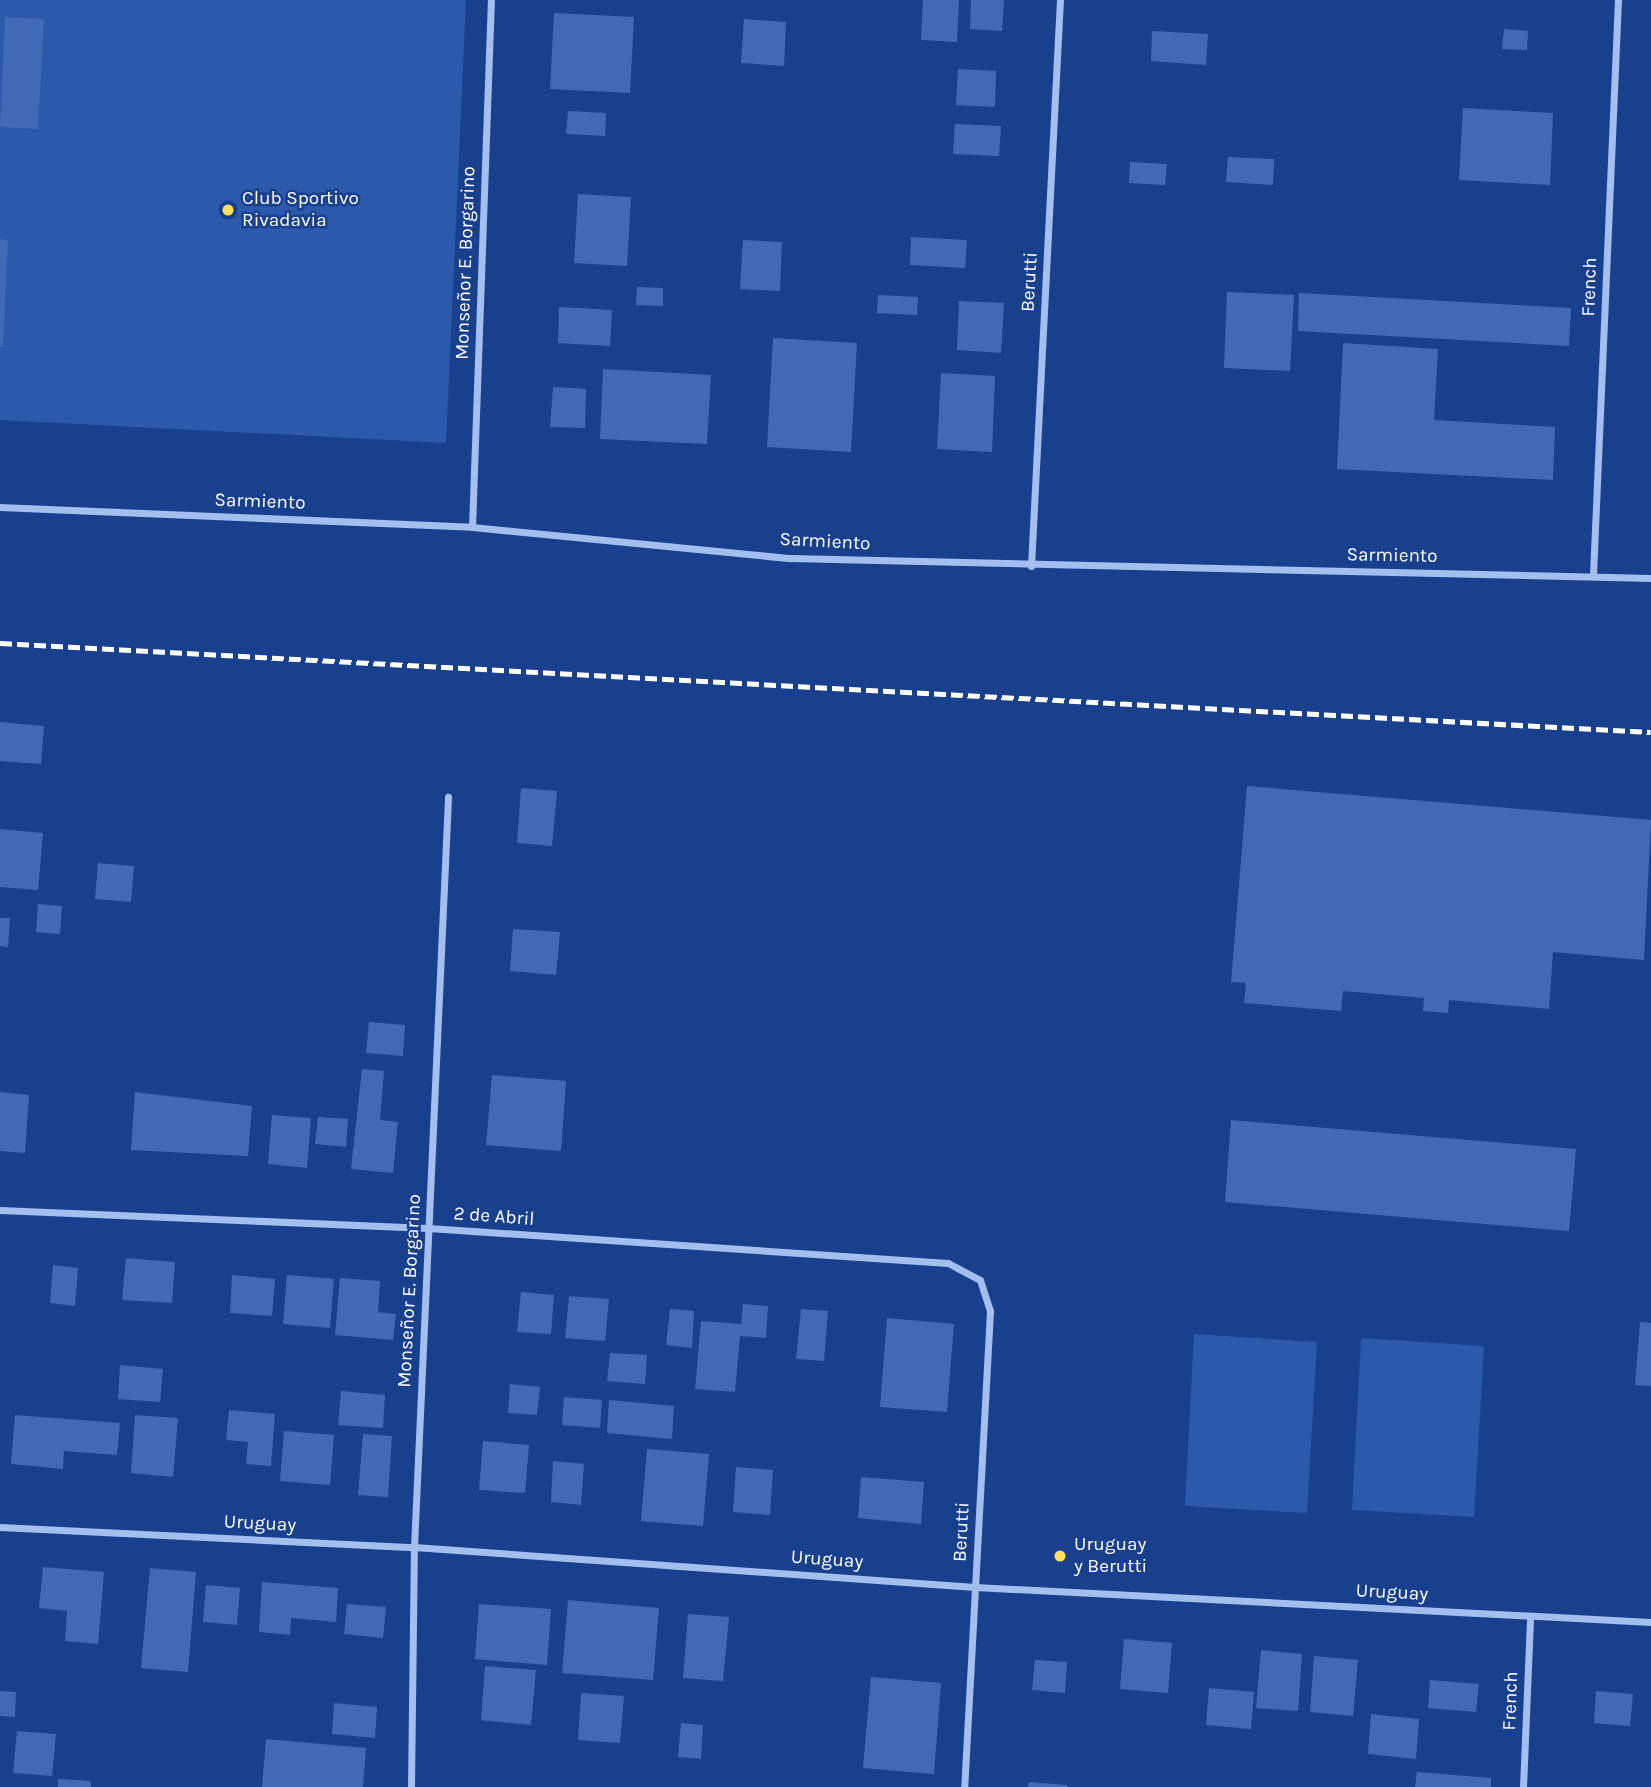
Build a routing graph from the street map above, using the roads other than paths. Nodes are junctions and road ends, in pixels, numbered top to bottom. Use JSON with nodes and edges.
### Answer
{"nodes":[{"id":1,"x":491,"y":0,"type":"edge"},
{"id":2,"x":1060,"y":0,"type":"edge"},
{"id":3,"x":1618,"y":0,"type":"edge"},
{"id":4,"x":0,"y":507,"type":"edge"},
{"id":5,"x":472,"y":527,"type":"junction"},
{"id":6,"x":1031,"y":566,"type":"junction"},
{"id":7,"x":1593,"y":575,"type":"junction"},
{"id":8,"x":1651,"y":578,"type":"edge"},
{"id":9,"x":448,"y":797,"type":"dead end"},
{"id":10,"x":0,"y":1210,"type":"edge"},
{"id":11,"x":428,"y":1228,"type":"junction"},
{"id":12,"x":980,"y":1280,"type":"joint"},
{"id":13,"x":0,"y":1528,"type":"edge"},
{"id":14,"x":414,"y":1547,"type":"junction"},
{"id":15,"x":975,"y":1587,"type":"junction"},
{"id":16,"x":1530,"y":1617,"type":"junction"},
{"id":17,"x":1651,"y":1622,"type":"edge"},
{"id":18,"x":411,"y":1787,"type":"edge"},
{"id":19,"x":964,"y":1787,"type":"edge"},
{"id":20,"x":1523,"y":1787,"type":"edge"}],
"edges":[{"from":1,"to":5,"type":"street","name":"Monseñor E. Borgarino"},
{"from":2,"to":6,"type":"street","name":"Berutti"},
{"from":3,"to":7,"type":"street","name":"French"},
{"from":4,"to":5,"type":"street","name":"Sarmiento"},
{"from":5,"to":6,"type":"street","name":"Sarmiento"},
{"from":6,"to":7,"type":"street","name":"Sarmiento"},
{"from":7,"to":8,"type":"street","name":"Sarmiento"},
{"from":9,"to":11,"type":"street","name":"Monseñor E. Borgarino"},
{"from":10,"to":11,"type":"street","name":"2 de Abril"},
{"from":11,"to":12,"type":"street","name":"2 de Abril"},
{"from":11,"to":14,"type":"street","name":"Monseñor E. Borgarino"},
{"from":12,"to":15,"type":"street","name":"Berutti"},
{"from":13,"to":14,"type":"street","name":"Uruguay"},
{"from":14,"to":15,"type":"street","name":"Uruguay"},
{"from":14,"to":18,"type":"street","name":"Monseñor E. Borgarino"},
{"from":15,"to":16,"type":"street","name":"Uruguay"},
{"from":15,"to":19,"type":"street","name":"Berutti"},
{"from":16,"to":17,"type":"street","name":"Uruguay"},
{"from":16,"to":20,"type":"street","name":"French"}]}
